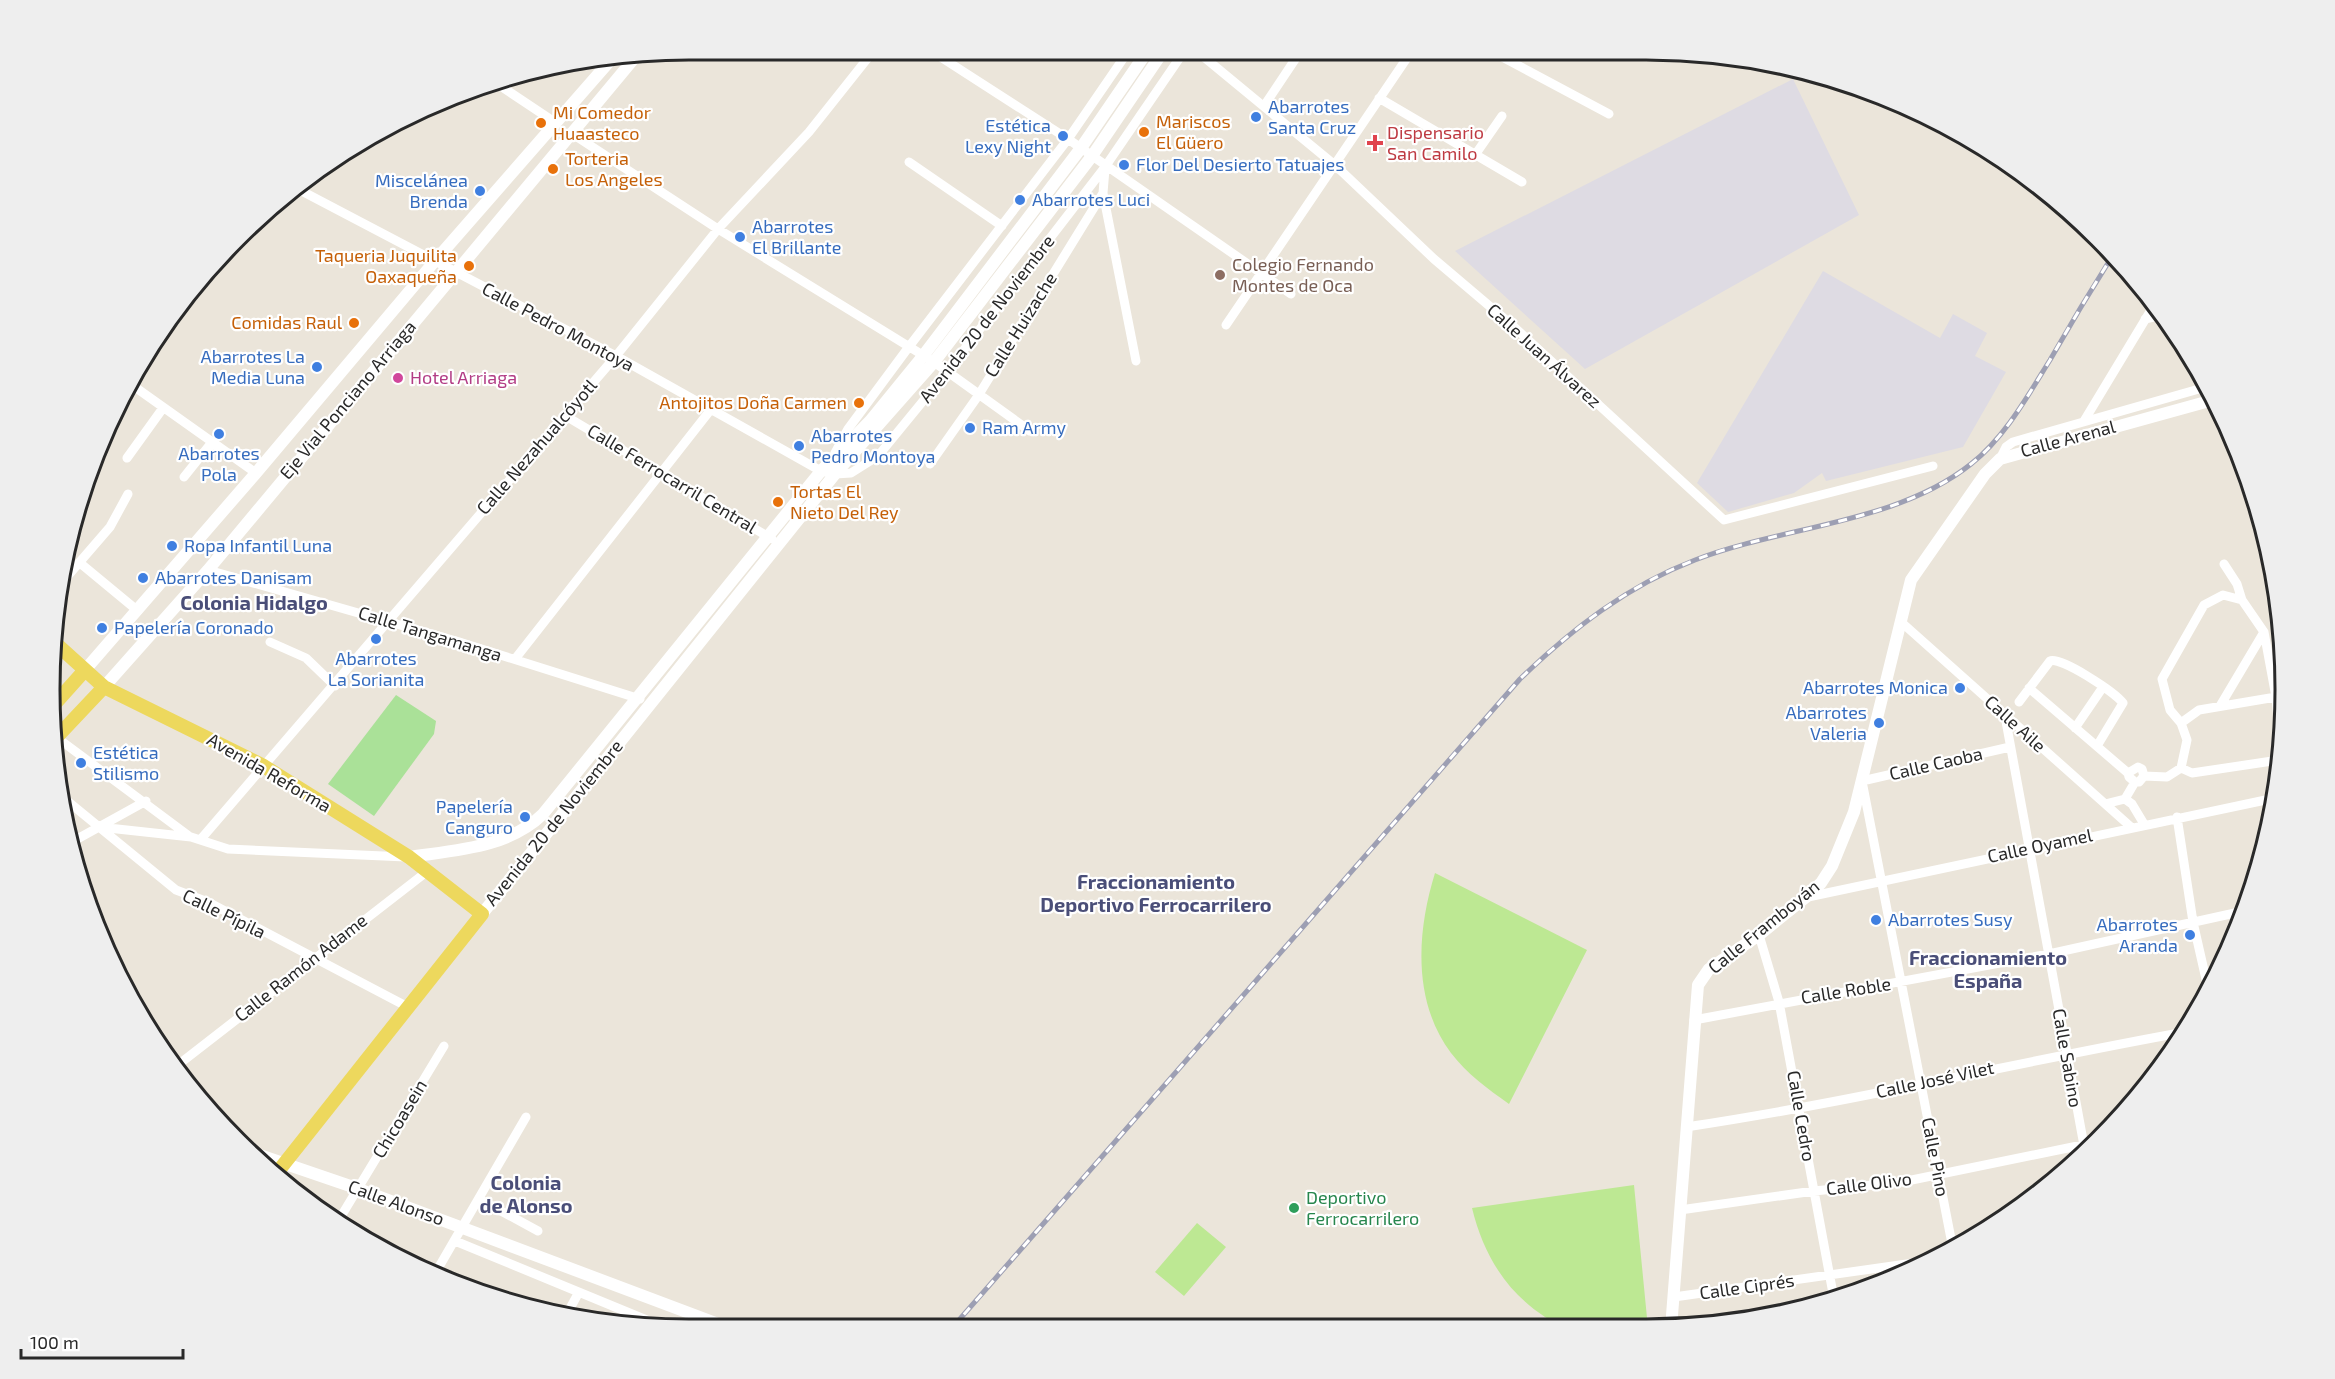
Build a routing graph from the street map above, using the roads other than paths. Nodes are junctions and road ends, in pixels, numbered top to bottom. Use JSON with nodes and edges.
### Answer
{"nodes":[{"id":1,"x":866,"y":60,"type":"edge"},
{"id":2,"x":945,"y":60,"type":"edge"},
{"id":3,"x":1122,"y":60,"type":"edge"},
{"id":4,"x":1142,"y":60,"type":"edge"},
{"id":5,"x":1157,"y":60,"type":"edge"},
{"id":6,"x":1178,"y":60,"type":"edge"},
{"id":7,"x":1208,"y":60,"type":"edge"},
{"id":8,"x":1295,"y":60,"type":"edge"},
{"id":9,"x":1405,"y":60,"type":"edge"},
{"id":10,"x":1507,"y":60,"type":"edge"},
{"id":11,"x":630,"y":63,"type":"edge"},
{"id":12,"x":606,"y":65,"type":"edge"},
{"id":13,"x":503,"y":88,"type":"edge"},
{"id":14,"x":1379,"y":98,"type":"junction"},
{"id":15,"x":1264,"y":106,"type":"junction"},
{"id":16,"x":1609,"y":114,"type":"dead end"},
{"id":17,"x":1502,"y":116,"type":"dead end"},
{"id":18,"x":556,"y":123,"type":"junction"},
{"id":19,"x":571,"y":133,"type":"junction"},
{"id":20,"x":1068,"y":139,"type":"junction"},
{"id":21,"x":1087,"y":152,"type":"junction"},
{"id":22,"x":1475,"y":155,"type":"junction"},
{"id":23,"x":909,"y":162,"type":"dead end"},
{"id":24,"x":1106,"y":166,"type":"junction"},
{"id":25,"x":1336,"y":166,"type":"junction"},
{"id":26,"x":1521,"y":182,"type":"dead end"},
{"id":27,"x":303,"y":192,"type":"edge"},
{"id":28,"x":1102,"y":193,"type":"junction"},
{"id":29,"x":1002,"y":226,"type":"junction"},
{"id":30,"x":718,"y":229,"type":"junction"},
{"id":31,"x":434,"y":262,"type":"junction"},
{"id":32,"x":454,"y":272,"type":"junction"},
{"id":33,"x":1262,"y":274,"type":"junction"},
{"id":34,"x":1291,"y":294,"type":"dead end"},
{"id":35,"x":2149,"y":312,"type":"edge"},
{"id":36,"x":2153,"y":317,"type":"edge"},
{"id":37,"x":2145,"y":319,"type":"junction"},
{"id":38,"x":1226,"y":326,"type":"dead end"},
{"id":39,"x":908,"y":348,"type":"junction"},
{"id":40,"x":616,"y":356,"type":"junction"},
{"id":41,"x":928,"y":359,"type":"junction"},
{"id":42,"x":1136,"y":361,"type":"dead end"},
{"id":43,"x":946,"y":373,"type":"junction"},
{"id":44,"x":137,"y":389,"type":"edge"},
{"id":45,"x":2198,"y":389,"type":"edge"},
{"id":46,"x":978,"y":396,"type":"junction"},
{"id":47,"x":2205,"y":402,"type":"edge"},
{"id":48,"x":163,"y":408,"type":"junction"},
{"id":49,"x":712,"y":408,"type":"junction"},
{"id":50,"x":564,"y":415,"type":"junction"},
{"id":51,"x":2084,"y":421,"type":"junction"},
{"id":52,"x":1030,"y":431,"type":"dead end"},
{"id":53,"x":212,"y":442,"type":"junction"},
{"id":54,"x":128,"y":458,"type":"dead end"},
{"id":55,"x":833,"y":458,"type":"junction"},
{"id":56,"x":2000,"y":459,"type":"junction"},
{"id":57,"x":930,"y":464,"type":"dead end"},
{"id":58,"x":1933,"y":465,"type":"dead end"},
{"id":59,"x":821,"y":471,"type":"junction"},
{"id":60,"x":662,"y":472,"type":"junction"},
{"id":61,"x":256,"y":473,"type":"junction"},
{"id":62,"x":835,"y":474,"type":"junction"},
{"id":63,"x":184,"y":477,"type":"dead end"},
{"id":64,"x":128,"y":494,"type":"dead end"},
{"id":65,"x":767,"y":536,"type":"junction"},
{"id":66,"x":779,"y":544,"type":"junction"},
{"id":67,"x":80,"y":563,"type":"junction"},
{"id":68,"x":2224,"y":564,"type":"dead end"},
{"id":69,"x":208,"y":570,"type":"junction"},
{"id":70,"x":71,"y":574,"type":"edge"},
{"id":71,"x":2242,"y":600,"type":"junction"},
{"id":72,"x":138,"y":611,"type":"junction"},
{"id":73,"x":389,"y":621,"type":"junction"},
{"id":74,"x":1900,"y":621,"type":"junction"},
{"id":75,"x":2264,"y":632,"type":"junction"},
{"id":76,"x":270,"y":642,"type":"dead end"},
{"id":77,"x":61,"y":648,"type":"edge"},
{"id":78,"x":516,"y":659,"type":"junction"},
{"id":79,"x":85,"y":670,"type":"junction"},
{"id":80,"x":104,"y":687,"type":"junction"},
{"id":81,"x":335,"y":687,"type":"junction"},
{"id":82,"x":2103,"y":687,"type":"junction"},
{"id":83,"x":2029,"y":688,"type":"junction"},
{"id":84,"x":2275,"y":691,"type":"edge"},
{"id":85,"x":60,"y":696,"type":"edge"},
{"id":86,"x":2275,"y":697,"type":"edge"},
{"id":87,"x":637,"y":698,"type":"junction"},
{"id":88,"x":2019,"y":702,"type":"dead end"},
{"id":89,"x":651,"y":703,"type":"junction"},
{"id":90,"x":2220,"y":706,"type":"junction"},
{"id":91,"x":2006,"y":716,"type":"junction"},
{"id":92,"x":2181,"y":723,"type":"junction"},
{"id":93,"x":2076,"y":728,"type":"junction"},
{"id":94,"x":61,"y":732,"type":"edge"},
{"id":95,"x":62,"y":743,"type":"edge"},
{"id":96,"x":2097,"y":746,"type":"junction"},
{"id":97,"x":2010,"y":747,"type":"junction"},
{"id":98,"x":2271,"y":761,"type":"edge"},
{"id":99,"x":262,"y":765,"type":"junction"},
{"id":100,"x":2181,"y":768,"type":"junction"},
{"id":101,"x":2128,"y":773,"type":"junction"},
{"id":102,"x":2144,"y":777,"type":"junction"},
{"id":103,"x":1862,"y":781,"type":"junction"},
{"id":104,"x":2134,"y":782,"type":"junction"},
{"id":105,"x":2125,"y":799,"type":"junction"},
{"id":106,"x":2265,"y":800,"type":"edge"},
{"id":107,"x":146,"y":801,"type":"junction"},
{"id":108,"x":71,"y":804,"type":"edge"},
{"id":109,"x":2105,"y":804,"type":"junction"},
{"id":110,"x":2177,"y":817,"type":"junction"},
{"id":111,"x":2144,"y":824,"type":"junction"},
{"id":112,"x":99,"y":827,"type":"junction"},
{"id":113,"x":2131,"y":827,"type":"junction"},
{"id":114,"x":191,"y":837,"type":"junction"},
{"id":115,"x":78,"y":839,"type":"edge"},
{"id":116,"x":201,"y":839,"type":"junction"},
{"id":117,"x":2028,"y":849,"type":"junction"},
{"id":118,"x":410,"y":857,"type":"junction"},
{"id":119,"x":429,"y":870,"type":"junction"},
{"id":120,"x":1882,"y":882,"type":"junction"},
{"id":121,"x":1806,"y":897,"type":"junction"},
{"id":122,"x":2234,"y":913,"type":"edge"},
{"id":123,"x":482,"y":914,"type":"junction"},
{"id":124,"x":2193,"y":922,"type":"junction"},
{"id":125,"x":1759,"y":935,"type":"junction"},
{"id":126,"x":2049,"y":954,"type":"junction"},
{"id":127,"x":313,"y":958,"type":"junction"},
{"id":128,"x":2205,"y":977,"type":"edge"},
{"id":129,"x":1901,"y":982,"type":"junction"},
{"id":130,"x":1779,"y":1002,"type":"junction"},
{"id":131,"x":406,"y":1006,"type":"junction"},
{"id":132,"x":1694,"y":1020,"type":"junction"},
{"id":133,"x":2172,"y":1034,"type":"edge"},
{"id":134,"x":444,"y":1046,"type":"dead end"},
{"id":135,"x":2066,"y":1053,"type":"junction"},
{"id":136,"x":182,"y":1062,"type":"edge"},
{"id":137,"x":1921,"y":1082,"type":"junction"},
{"id":138,"x":1800,"y":1110,"type":"junction"},
{"id":139,"x":526,"y":1117,"type":"dead end"},
{"id":140,"x":1686,"y":1126,"type":"junction"},
{"id":141,"x":2086,"y":1140,"type":"edge"},
{"id":142,"x":2077,"y":1148,"type":"edge"},
{"id":143,"x":268,"y":1158,"type":"edge"},
{"id":144,"x":285,"y":1163,"type":"junction"},
{"id":145,"x":281,"y":1168,"type":"edge"},
{"id":146,"x":1939,"y":1175,"type":"junction"},
{"id":147,"x":359,"y":1189,"type":"junction"},
{"id":148,"x":1814,"y":1191,"type":"junction"},
{"id":149,"x":479,"y":1199,"type":"junction"},
{"id":150,"x":1680,"y":1210,"type":"junction"},
{"id":151,"x":342,"y":1215,"type":"edge"},
{"id":152,"x":462,"y":1227,"type":"junction"},
{"id":153,"x":538,"y":1231,"type":"dead end"},
{"id":154,"x":1951,"y":1240,"type":"edge"},
{"id":155,"x":455,"y":1241,"type":"junction"},
{"id":156,"x":1898,"y":1266,"type":"edge"},
{"id":157,"x":439,"y":1267,"type":"edge"},
{"id":158,"x":1830,"y":1276,"type":"junction"},
{"id":159,"x":1833,"y":1291,"type":"edge"},
{"id":160,"x":579,"y":1292,"type":"junction"},
{"id":161,"x":1674,"y":1297,"type":"junction"},
{"id":162,"x":570,"y":1308,"type":"edge"},
{"id":163,"x":641,"y":1317,"type":"edge"},
{"id":164,"x":1672,"y":1318,"type":"edge"},
{"id":165,"x":705,"y":1319,"type":"edge"}],
"edges":[{"from":1,"to":30,"type":"street","name":"Calle Nezahualcóyotl"},
{"from":2,"to":20,"type":"street"},
{"from":3,"to":20,"type":"street","name":"Avenida 20 de Noviembre"},
{"from":4,"to":21,"type":"main road","name":"Avenida 20 de Noviembre"},
{"from":5,"to":21,"type":"main road","name":"Avenida 20 de Noviembre"},
{"from":6,"to":24,"type":"street","name":"Avenida 20 de Noviembre"},
{"from":7,"to":15,"type":"street","name":"Calle Juan Álvarez"},
{"from":8,"to":15,"type":"street"},
{"from":9,"to":14,"type":"street"},
{"from":10,"to":16,"type":"street"},
{"from":11,"to":19,"type":"main road","name":"Eje Vial Ponciano Arriaga"},
{"from":12,"to":18,"type":"main road","name":"Eje Vial Ponciano Arriaga"},
{"from":13,"to":18,"type":"street"},
{"from":14,"to":22,"type":"street"},
{"from":14,"to":25,"type":"street"},
{"from":15,"to":25,"type":"street","name":"Calle Juan Álvarez"},
{"from":17,"to":22,"type":"street"},
{"from":18,"to":31,"type":"main road","name":"Eje Vial Ponciano Arriaga"},
{"from":19,"to":30,"type":"street"},
{"from":19,"to":32,"type":"main road","name":"Eje Vial Ponciano Arriaga"},
{"from":20,"to":21,"type":"street"},
{"from":20,"to":29,"type":"street","name":"Avenida 20 de Noviembre"},
{"from":21,"to":24,"type":"street"},
{"from":21,"to":41,"type":"main road","name":"Avenida 20 de Noviembre"},
{"from":22,"to":26,"type":"street"},
{"from":23,"to":29,"type":"street"},
{"from":24,"to":28,"type":"street"},
{"from":24,"to":33,"type":"street"},
{"from":24,"to":43,"type":"street","name":"Avenida 20 de Noviembre"},
{"from":25,"to":33,"type":"street"},
{"from":25,"to":58,"type":"street","name":"Calle Juan Álvarez"},
{"from":27,"to":31,"type":"street","name":"Calle Pedro Montoya"},
{"from":28,"to":42,"type":"street"},
{"from":28,"to":46,"type":"street","name":"Calle Huizache"},
{"from":29,"to":39,"type":"street","name":"Avenida 20 de Noviembre"},
{"from":30,"to":39,"type":"street"},
{"from":30,"to":40,"type":"street","name":"Calle Nezahualcóyotl"},
{"from":31,"to":32,"type":"street","name":"Calle Pedro Montoya"},
{"from":31,"to":61,"type":"main road","name":"Eje Vial Ponciano Arriaga"},
{"from":32,"to":40,"type":"street","name":"Calle Pedro Montoya"},
{"from":32,"to":69,"type":"main road","name":"Eje Vial Ponciano Arriaga"},
{"from":33,"to":34,"type":"street"},
{"from":33,"to":38,"type":"street"},
{"from":35,"to":37,"type":"street"},
{"from":36,"to":37,"type":"street"},
{"from":37,"to":51,"type":"street"},
{"from":39,"to":41,"type":"street"},
{"from":39,"to":55,"type":"street","name":"Avenida 20 de Noviembre"},
{"from":40,"to":49,"type":"street","name":"Calle Pedro Montoya"},
{"from":40,"to":50,"type":"street","name":"Calle Nezahualcóyotl"},
{"from":41,"to":43,"type":"street"},
{"from":41,"to":55,"type":"main road","name":"Avenida 20 de Noviembre"},
{"from":41,"to":62,"type":"main road","name":"Avenida 20 de Noviembre"},
{"from":43,"to":46,"type":"street"},
{"from":43,"to":62,"type":"street","name":"Avenida 20 de Noviembre"},
{"from":44,"to":48,"type":"street"},
{"from":45,"to":51,"type":"street","name":"Calle Arenal"},
{"from":46,"to":52,"type":"street"},
{"from":46,"to":57,"type":"street","name":"Calle Huizache"},
{"from":47,"to":56,"type":"main road","name":"Calle Arenal"},
{"from":48,"to":53,"type":"street"},
{"from":48,"to":54,"type":"street"},
{"from":49,"to":59,"type":"street","name":"Calle Pedro Montoya"},
{"from":49,"to":60,"type":"street"},
{"from":50,"to":60,"type":"street","name":"Calle Ferrocarril Central"},
{"from":50,"to":73,"type":"street","name":"Calle Nezahualcóyotl"},
{"from":51,"to":56,"type":"street","name":"Calle Arenal"},
{"from":53,"to":61,"type":"street"},
{"from":53,"to":63,"type":"street"},
{"from":55,"to":59,"type":"main road","name":"Avenida 20 de Noviembre"},
{"from":56,"to":74,"type":"main road","name":"Calle Framboyán"},
{"from":59,"to":62,"type":"street","name":"Avenida 20 de Noviembre"},
{"from":59,"to":65,"type":"main road","name":"Avenida 20 de Noviembre"},
{"from":60,"to":65,"type":"street","name":"Calle Ferrocarril Central"},
{"from":60,"to":78,"type":"street"},
{"from":61,"to":72,"type":"main road","name":"Eje Vial Ponciano Arriaga"},
{"from":62,"to":66,"type":"main road","name":"Avenida 20 de Noviembre"},
{"from":64,"to":67,"type":"street"},
{"from":65,"to":66,"type":"street","name":"Calle Ferrocarril Central"},
{"from":65,"to":87,"type":"main road","name":"Avenida 20 de Noviembre"},
{"from":66,"to":89,"type":"main road","name":"Avenida 20 de Noviembre"},
{"from":67,"to":70,"type":"street"},
{"from":67,"to":72,"type":"street"},
{"from":68,"to":71,"type":"street"},
{"from":69,"to":73,"type":"street","name":"Calle Tangamanga"},
{"from":69,"to":80,"type":"main road","name":"Eje Vial Ponciano Arriaga"},
{"from":71,"to":75,"type":"street"},
{"from":71,"to":92,"type":"street"},
{"from":72,"to":79,"type":"main road","name":"Eje Vial Ponciano Arriaga"},
{"from":73,"to":78,"type":"street","name":"Calle Tangamanga"},
{"from":73,"to":81,"type":"street","name":"Calle Nezahualcóyotl"},
{"from":74,"to":91,"type":"street","name":"Calle Aile"},
{"from":74,"to":103,"type":"main road","name":"Calle Framboyán"},
{"from":75,"to":84,"type":"street"},
{"from":75,"to":90,"type":"street"},
{"from":76,"to":81,"type":"street"},
{"from":77,"to":79,"type":"main road","name":"Avenida Reforma"},
{"from":78,"to":87,"type":"street","name":"Calle Tangamanga"},
{"from":79,"to":80,"type":"main road","name":"Avenida Reforma"},
{"from":79,"to":85,"type":"main road","name":"Eje Vial Ponciano Arriaga"},
{"from":80,"to":94,"type":"main road","name":"Eje Vial Ponciano Arriaga"},
{"from":80,"to":99,"type":"main road","name":"Avenida Reforma"},
{"from":81,"to":99,"type":"street","name":"Calle Nezahualcóyotl"},
{"from":82,"to":83,"type":"street"},
{"from":82,"to":93,"type":"street"},
{"from":82,"to":96,"type":"street"},
{"from":83,"to":88,"type":"street"},
{"from":83,"to":93,"type":"street"},
{"from":86,"to":90,"type":"street"},
{"from":87,"to":89,"type":"street","name":"Calle Tangamanga"},
{"from":87,"to":118,"type":"main road","name":"Avenida 20 de Noviembre"},
{"from":89,"to":123,"type":"main road","name":"Avenida 20 de Noviembre"},
{"from":90,"to":92,"type":"street"},
{"from":91,"to":97,"type":"street","name":"Calle Sabino"},
{"from":91,"to":109,"type":"street","name":"Calle Aile"},
{"from":92,"to":100,"type":"street"},
{"from":93,"to":96,"type":"street"},
{"from":95,"to":107,"type":"street"},
{"from":96,"to":101,"type":"street"},
{"from":97,"to":103,"type":"street","name":"Calle Caoba"},
{"from":97,"to":117,"type":"street","name":"Calle Sabino"},
{"from":98,"to":100,"type":"street"},
{"from":99,"to":116,"type":"street","name":"Calle Nezahualcóyotl"},
{"from":99,"to":118,"type":"main road","name":"Avenida Reforma"},
{"from":100,"to":102,"type":"street"},
{"from":101,"to":102,"type":"street"},
{"from":101,"to":104,"type":"street"},
{"from":102,"to":104,"type":"street"},
{"from":103,"to":120,"type":"street","name":"Calle Pino"},
{"from":103,"to":121,"type":"main road","name":"Calle Framboyán"},
{"from":104,"to":105,"type":"street"},
{"from":105,"to":109,"type":"street"},
{"from":105,"to":111,"type":"street"},
{"from":106,"to":110,"type":"street","name":"Calle Oyamel"},
{"from":107,"to":112,"type":"street"},
{"from":107,"to":114,"type":"street"},
{"from":108,"to":112,"type":"street","name":"Calle Pípila"},
{"from":109,"to":113,"type":"street","name":"Calle Aile"},
{"from":110,"to":111,"type":"street","name":"Calle Oyamel"},
{"from":110,"to":124,"type":"street"},
{"from":111,"to":113,"type":"street","name":"Calle Oyamel"},
{"from":112,"to":114,"type":"street"},
{"from":112,"to":115,"type":"street"},
{"from":112,"to":127,"type":"street","name":"Calle Pípila"},
{"from":113,"to":117,"type":"street","name":"Calle Oyamel"},
{"from":114,"to":116,"type":"street"},
{"from":116,"to":118,"type":"street"},
{"from":117,"to":120,"type":"street","name":"Calle Oyamel"},
{"from":117,"to":126,"type":"street","name":"Calle Sabino"},
{"from":118,"to":119,"type":"main road","name":"Avenida Reforma"},
{"from":119,"to":123,"type":"main road","name":"Avenida Reforma"},
{"from":119,"to":127,"type":"street","name":"Calle Ramón Adame"},
{"from":120,"to":121,"type":"street","name":"Calle Oyamel"},
{"from":120,"to":129,"type":"street","name":"Calle Pino"},
{"from":121,"to":125,"type":"main road","name":"Calle Framboyán"},
{"from":122,"to":124,"type":"street","name":"Calle Roble"},
{"from":123,"to":131,"type":"main road","name":"Avenida 20 de Noviembre"},
{"from":124,"to":126,"type":"street","name":"Calle Roble"},
{"from":124,"to":128,"type":"street"},
{"from":125,"to":130,"type":"street","name":"Calle Cedro"},
{"from":125,"to":132,"type":"main road","name":"Calle Framboyán"},
{"from":126,"to":129,"type":"street","name":"Calle Roble"},
{"from":126,"to":135,"type":"street","name":"Calle Sabino"},
{"from":127,"to":131,"type":"street","name":"Calle Pípila"},
{"from":127,"to":136,"type":"street","name":"Calle Ramón Adame"},
{"from":129,"to":130,"type":"street","name":"Calle Roble"},
{"from":129,"to":137,"type":"street","name":"Calle Pino"},
{"from":130,"to":132,"type":"street","name":"Calle Roble"},
{"from":130,"to":138,"type":"street","name":"Calle Cedro"},
{"from":131,"to":144,"type":"main road","name":"Avenida 20 de Noviembre"},
{"from":132,"to":140,"type":"main road","name":"Calle Framboyán"},
{"from":133,"to":135,"type":"street","name":"Calle José Vilet"},
{"from":134,"to":147,"type":"street","name":"Chicoasein"},
{"from":135,"to":137,"type":"street","name":"Calle José Vilet"},
{"from":135,"to":141,"type":"street","name":"Calle Sabino"},
{"from":137,"to":138,"type":"street","name":"Calle José Vilet"},
{"from":137,"to":146,"type":"street","name":"Calle Pino"},
{"from":138,"to":140,"type":"street","name":"Calle José Vilet"},
{"from":138,"to":148,"type":"street","name":"Calle Cedro"},
{"from":139,"to":149,"type":"street"},
{"from":140,"to":150,"type":"main road","name":"Calle Framboyán"},
{"from":142,"to":146,"type":"street","name":"Calle Olivo"},
{"from":143,"to":144,"type":"main road","name":"Calle Alonso"},
{"from":144,"to":145,"type":"main road","name":"Avenida 20 de Noviembre"},
{"from":144,"to":147,"type":"main road","name":"Calle Alonso"},
{"from":146,"to":148,"type":"street","name":"Calle Olivo"},
{"from":146,"to":154,"type":"street","name":"Calle Pino"},
{"from":147,"to":151,"type":"street","name":"Chicoasein"},
{"from":147,"to":152,"type":"main road","name":"Calle Alonso"},
{"from":148,"to":150,"type":"street","name":"Calle Olivo"},
{"from":148,"to":158,"type":"street","name":"Calle Cedro"},
{"from":149,"to":152,"type":"street"},
{"from":149,"to":153,"type":"street"},
{"from":150,"to":161,"type":"main road","name":"Calle Framboyán"},
{"from":152,"to":155,"type":"street"},
{"from":152,"to":165,"type":"main road","name":"Calle Alonso"},
{"from":155,"to":157,"type":"street"},
{"from":155,"to":160,"type":"street","name":"Calle Alonso"},
{"from":156,"to":158,"type":"street","name":"Calle Ciprés"},
{"from":158,"to":159,"type":"street","name":"Calle Cedro"},
{"from":158,"to":161,"type":"street","name":"Calle Ciprés"},
{"from":160,"to":162,"type":"street"},
{"from":160,"to":163,"type":"street","name":"Calle Alonso"},
{"from":161,"to":164,"type":"main road","name":"Calle Framboyán"}]}
